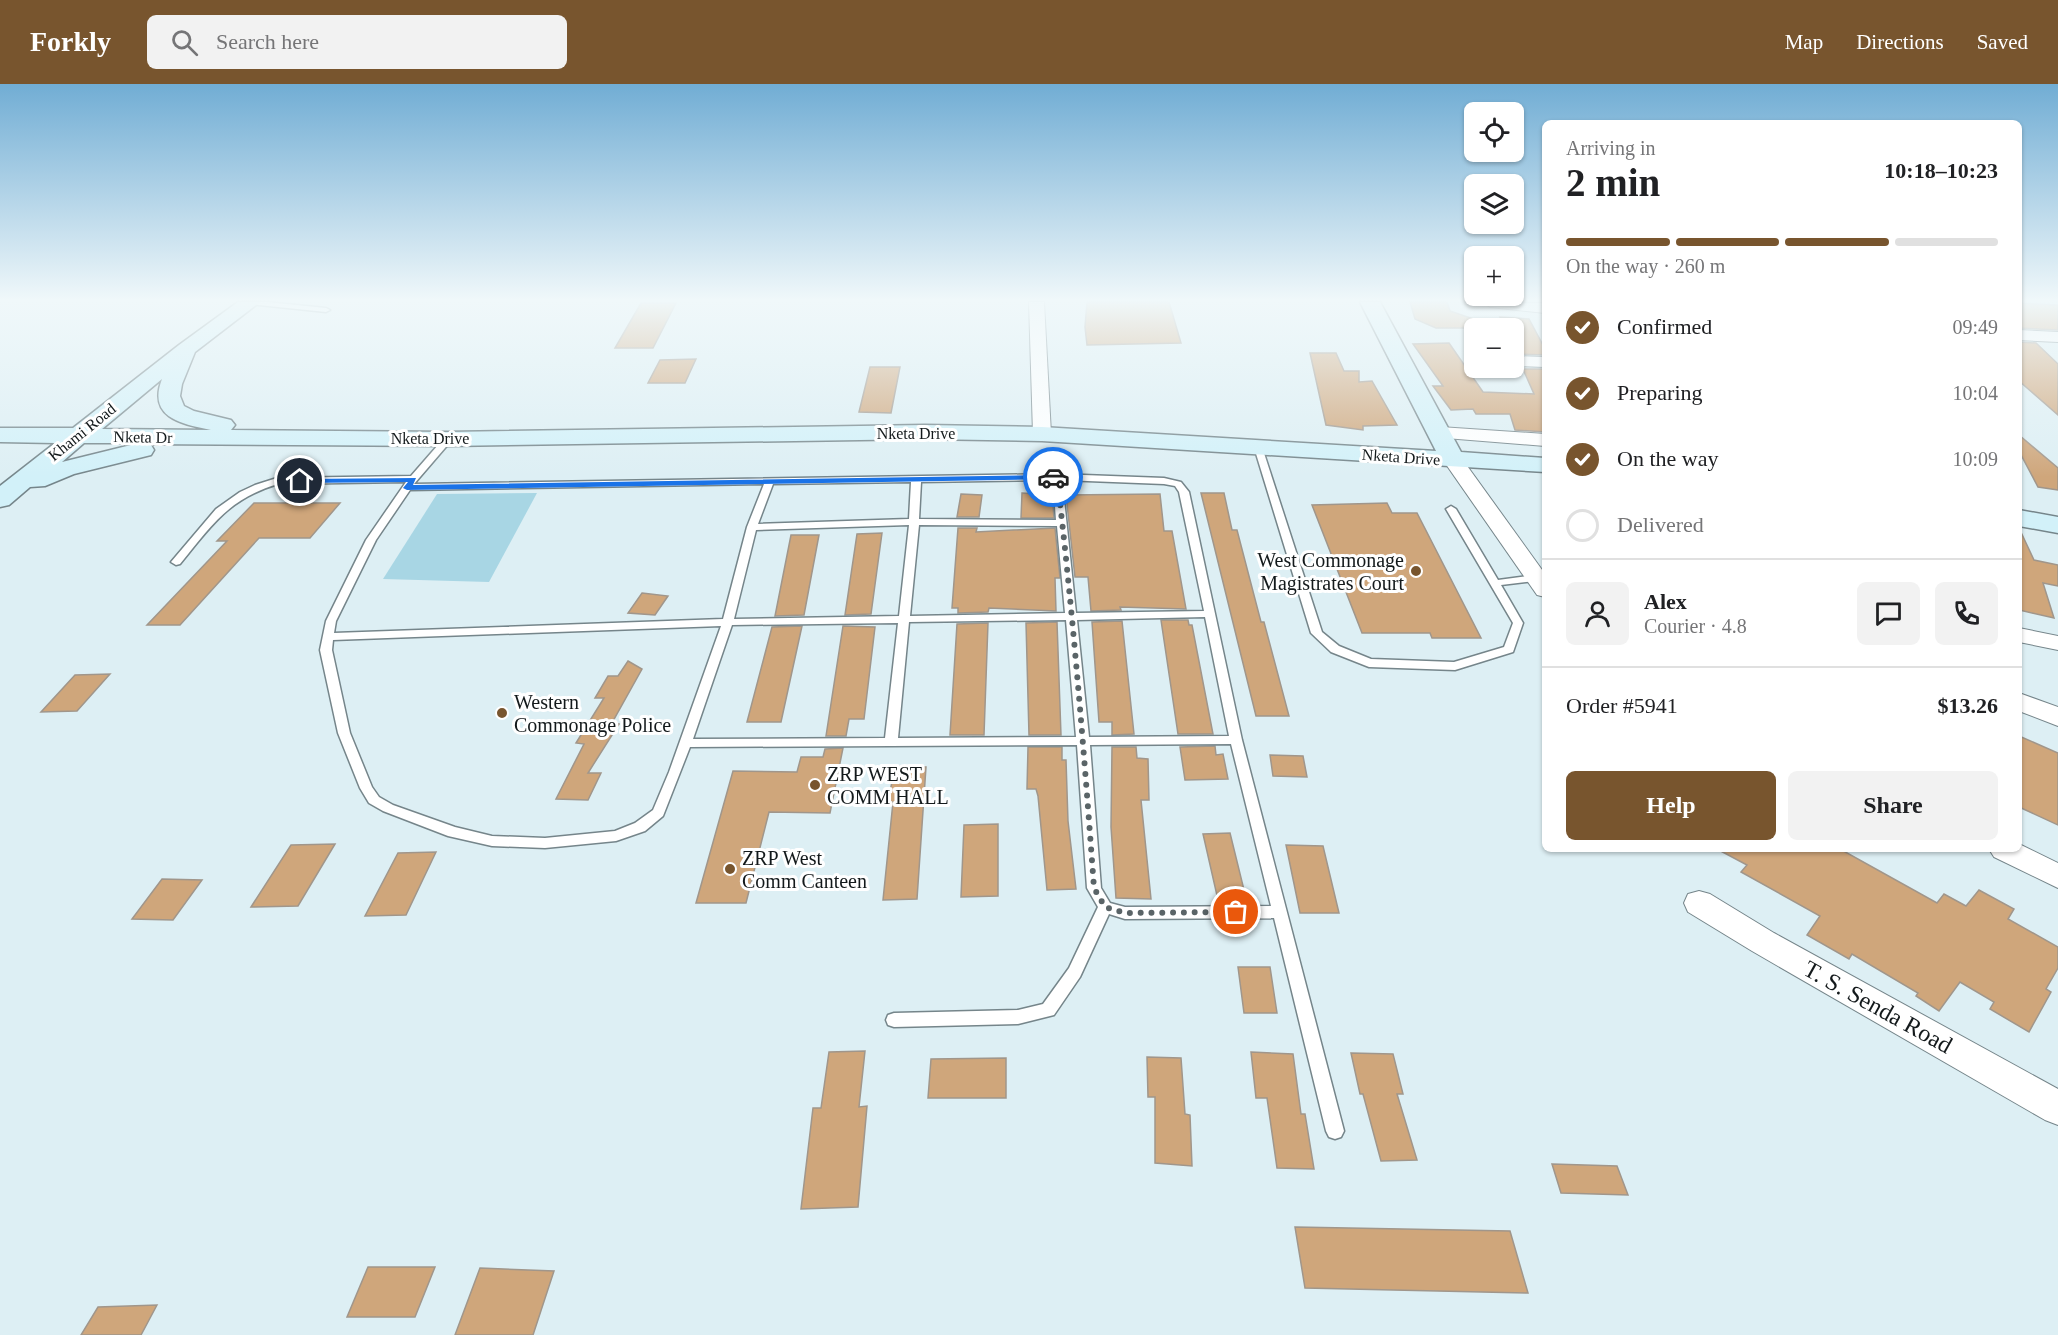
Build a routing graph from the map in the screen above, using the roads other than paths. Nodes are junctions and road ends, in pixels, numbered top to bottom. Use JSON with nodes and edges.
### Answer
{"nodes":[{"id":1,"x":146,"y":360,"type":"edge"},
{"id":2,"x":172,"y":360,"type":"edge"},
{"id":3,"x":181,"y":360,"type":"edge"},
{"id":4,"x":1039,"y":360,"type":"edge"},
{"id":5,"x":1401,"y":360,"type":"edge"},
{"id":6,"x":1524,"y":362,"type":"edge"},
{"id":7,"x":1542,"y":363,"type":"edge"},
{"id":8,"x":1440,"y":433,"type":"junction"},
{"id":9,"x":1042,"y":434,"type":"junction"},
{"id":10,"x":0,"y":435,"type":"edge"},
{"id":11,"x":46,"y":436,"type":"junction"},
{"id":12,"x":76,"y":436,"type":"junction"},
{"id":13,"x":286,"y":436,"type":"junction"},
{"id":14,"x":208,"y":438,"type":"junction"},
{"id":15,"x":448,"y":439,"type":"junction"},
{"id":16,"x":1542,"y":440,"type":"edge"},
{"id":17,"x":1258,"y":447,"type":"junction"},
{"id":18,"x":18,"y":457,"type":"dead end"},
{"id":19,"x":1453,"y":460,"type":"junction"},
{"id":20,"x":1542,"y":465,"type":"edge"},
{"id":21,"x":1057,"y":477,"type":"junction"},
{"id":22,"x":916,"y":479,"type":"junction"},
{"id":23,"x":410,"y":483,"type":"junction"},
{"id":24,"x":769,"y":483,"type":"junction"},
{"id":25,"x":0,"y":499,"type":"edge"},
{"id":26,"x":1451,"y":509,"type":"dead end"},
{"id":27,"x":2022,"y":516,"type":"edge"},
{"id":28,"x":914,"y":522,"type":"junction"},
{"id":29,"x":1062,"y":523,"type":"junction"},
{"id":30,"x":2058,"y":525,"type":"edge"},
{"id":31,"x":752,"y":527,"type":"junction"},
{"id":32,"x":176,"y":562,"type":"dead end"},
{"id":33,"x":1495,"y":583,"type":"junction"},
{"id":34,"x":1540,"y":584,"type":"edge"},
{"id":35,"x":1211,"y":614,"type":"junction"},
{"id":36,"x":1070,"y":616,"type":"junction"},
{"id":37,"x":903,"y":618,"type":"junction"},
{"id":38,"x":728,"y":622,"type":"junction"},
{"id":39,"x":2022,"y":636,"type":"edge"},
{"id":40,"x":328,"y":637,"type":"junction"},
{"id":41,"x":2058,"y":643,"type":"edge"},
{"id":42,"x":2022,"y":702,"type":"edge"},
{"id":43,"x":2058,"y":717,"type":"edge"},
{"id":44,"x":1083,"y":741,"type":"junction"},
{"id":45,"x":1236,"y":741,"type":"junction"},
{"id":46,"x":686,"y":743,"type":"junction"},
{"id":47,"x":891,"y":743,"type":"junction"},
{"id":48,"x":2010,"y":852,"type":"edge"},
{"id":49,"x":2058,"y":876,"type":"edge"},
{"id":50,"x":1699,"y":903,"type":"dead end"},
{"id":51,"x":1105,"y":907,"type":"junction"},
{"id":52,"x":1281,"y":912,"type":"junction"},
{"id":53,"x":894,"y":1020,"type":"dead end"},
{"id":54,"x":2058,"y":1108,"type":"edge"},
{"id":55,"x":1335,"y":1131,"type":"dead end"}],
"edges":[{"from":1,"to":11,"type":"street","name":"Khami Road"},
{"from":2,"to":12,"type":"street","name":"Khami Road"},
{"from":3,"to":13,"type":"street"},
{"from":4,"to":9,"type":"street"},
{"from":5,"to":8,"type":"street"},
{"from":6,"to":7,"type":"street"},
{"from":8,"to":16,"type":"street"},
{"from":8,"to":19,"type":"street"},
{"from":9,"to":15,"type":"street","name":"Nketa Drive"},
{"from":9,"to":17,"type":"street","name":"Nketa Drive"},
{"from":10,"to":11,"type":"street","name":"Nketa Dr"},
{"from":11,"to":12,"type":"street","name":"Nketa Dr"},
{"from":11,"to":18,"type":"street","name":"Khami Road"},
{"from":12,"to":14,"type":"street","name":"Nketa Dr"},
{"from":12,"to":25,"type":"street","name":"Khami Road"},
{"from":13,"to":14,"type":"street","name":"Nketa Dr"},
{"from":13,"to":15,"type":"street","name":"Nketa Drive"},
{"from":14,"to":25,"type":"street"},
{"from":15,"to":23,"type":"lane"},
{"from":17,"to":19,"type":"street","name":"Nketa Drive"},
{"from":17,"to":33,"type":"lane"},
{"from":19,"to":20,"type":"street","name":"Nketa Drive"},
{"from":19,"to":34,"type":"street"},
{"from":21,"to":22,"type":"lane"},
{"from":21,"to":29,"type":"lane"},
{"from":21,"to":35,"type":"lane"},
{"from":22,"to":24,"type":"lane"},
{"from":22,"to":28,"type":"lane"},
{"from":23,"to":24,"type":"lane"},
{"from":23,"to":32,"type":"lane"},
{"from":23,"to":40,"type":"lane"},
{"from":24,"to":31,"type":"lane"},
{"from":26,"to":33,"type":"lane"},
{"from":27,"to":30,"type":"street"},
{"from":28,"to":29,"type":"lane"},
{"from":28,"to":31,"type":"lane"},
{"from":28,"to":37,"type":"lane"},
{"from":29,"to":36,"type":"lane"},
{"from":31,"to":38,"type":"lane"},
{"from":33,"to":34,"type":"lane"},
{"from":35,"to":36,"type":"lane"},
{"from":35,"to":45,"type":"lane"},
{"from":36,"to":37,"type":"lane"},
{"from":36,"to":44,"type":"lane"},
{"from":37,"to":38,"type":"lane"},
{"from":37,"to":47,"type":"lane"},
{"from":38,"to":40,"type":"lane"},
{"from":38,"to":46,"type":"lane"},
{"from":39,"to":41,"type":"street"},
{"from":40,"to":46,"type":"lane"},
{"from":42,"to":43,"type":"street"},
{"from":44,"to":45,"type":"lane"},
{"from":44,"to":47,"type":"lane"},
{"from":44,"to":51,"type":"lane"},
{"from":45,"to":52,"type":"lane"},
{"from":46,"to":47,"type":"lane"},
{"from":48,"to":49,"type":"street"},
{"from":50,"to":54,"type":"street","name":"T. S. Senda Road"},
{"from":51,"to":52,"type":"lane"},
{"from":51,"to":53,"type":"lane"},
{"from":52,"to":55,"type":"lane"}]}
